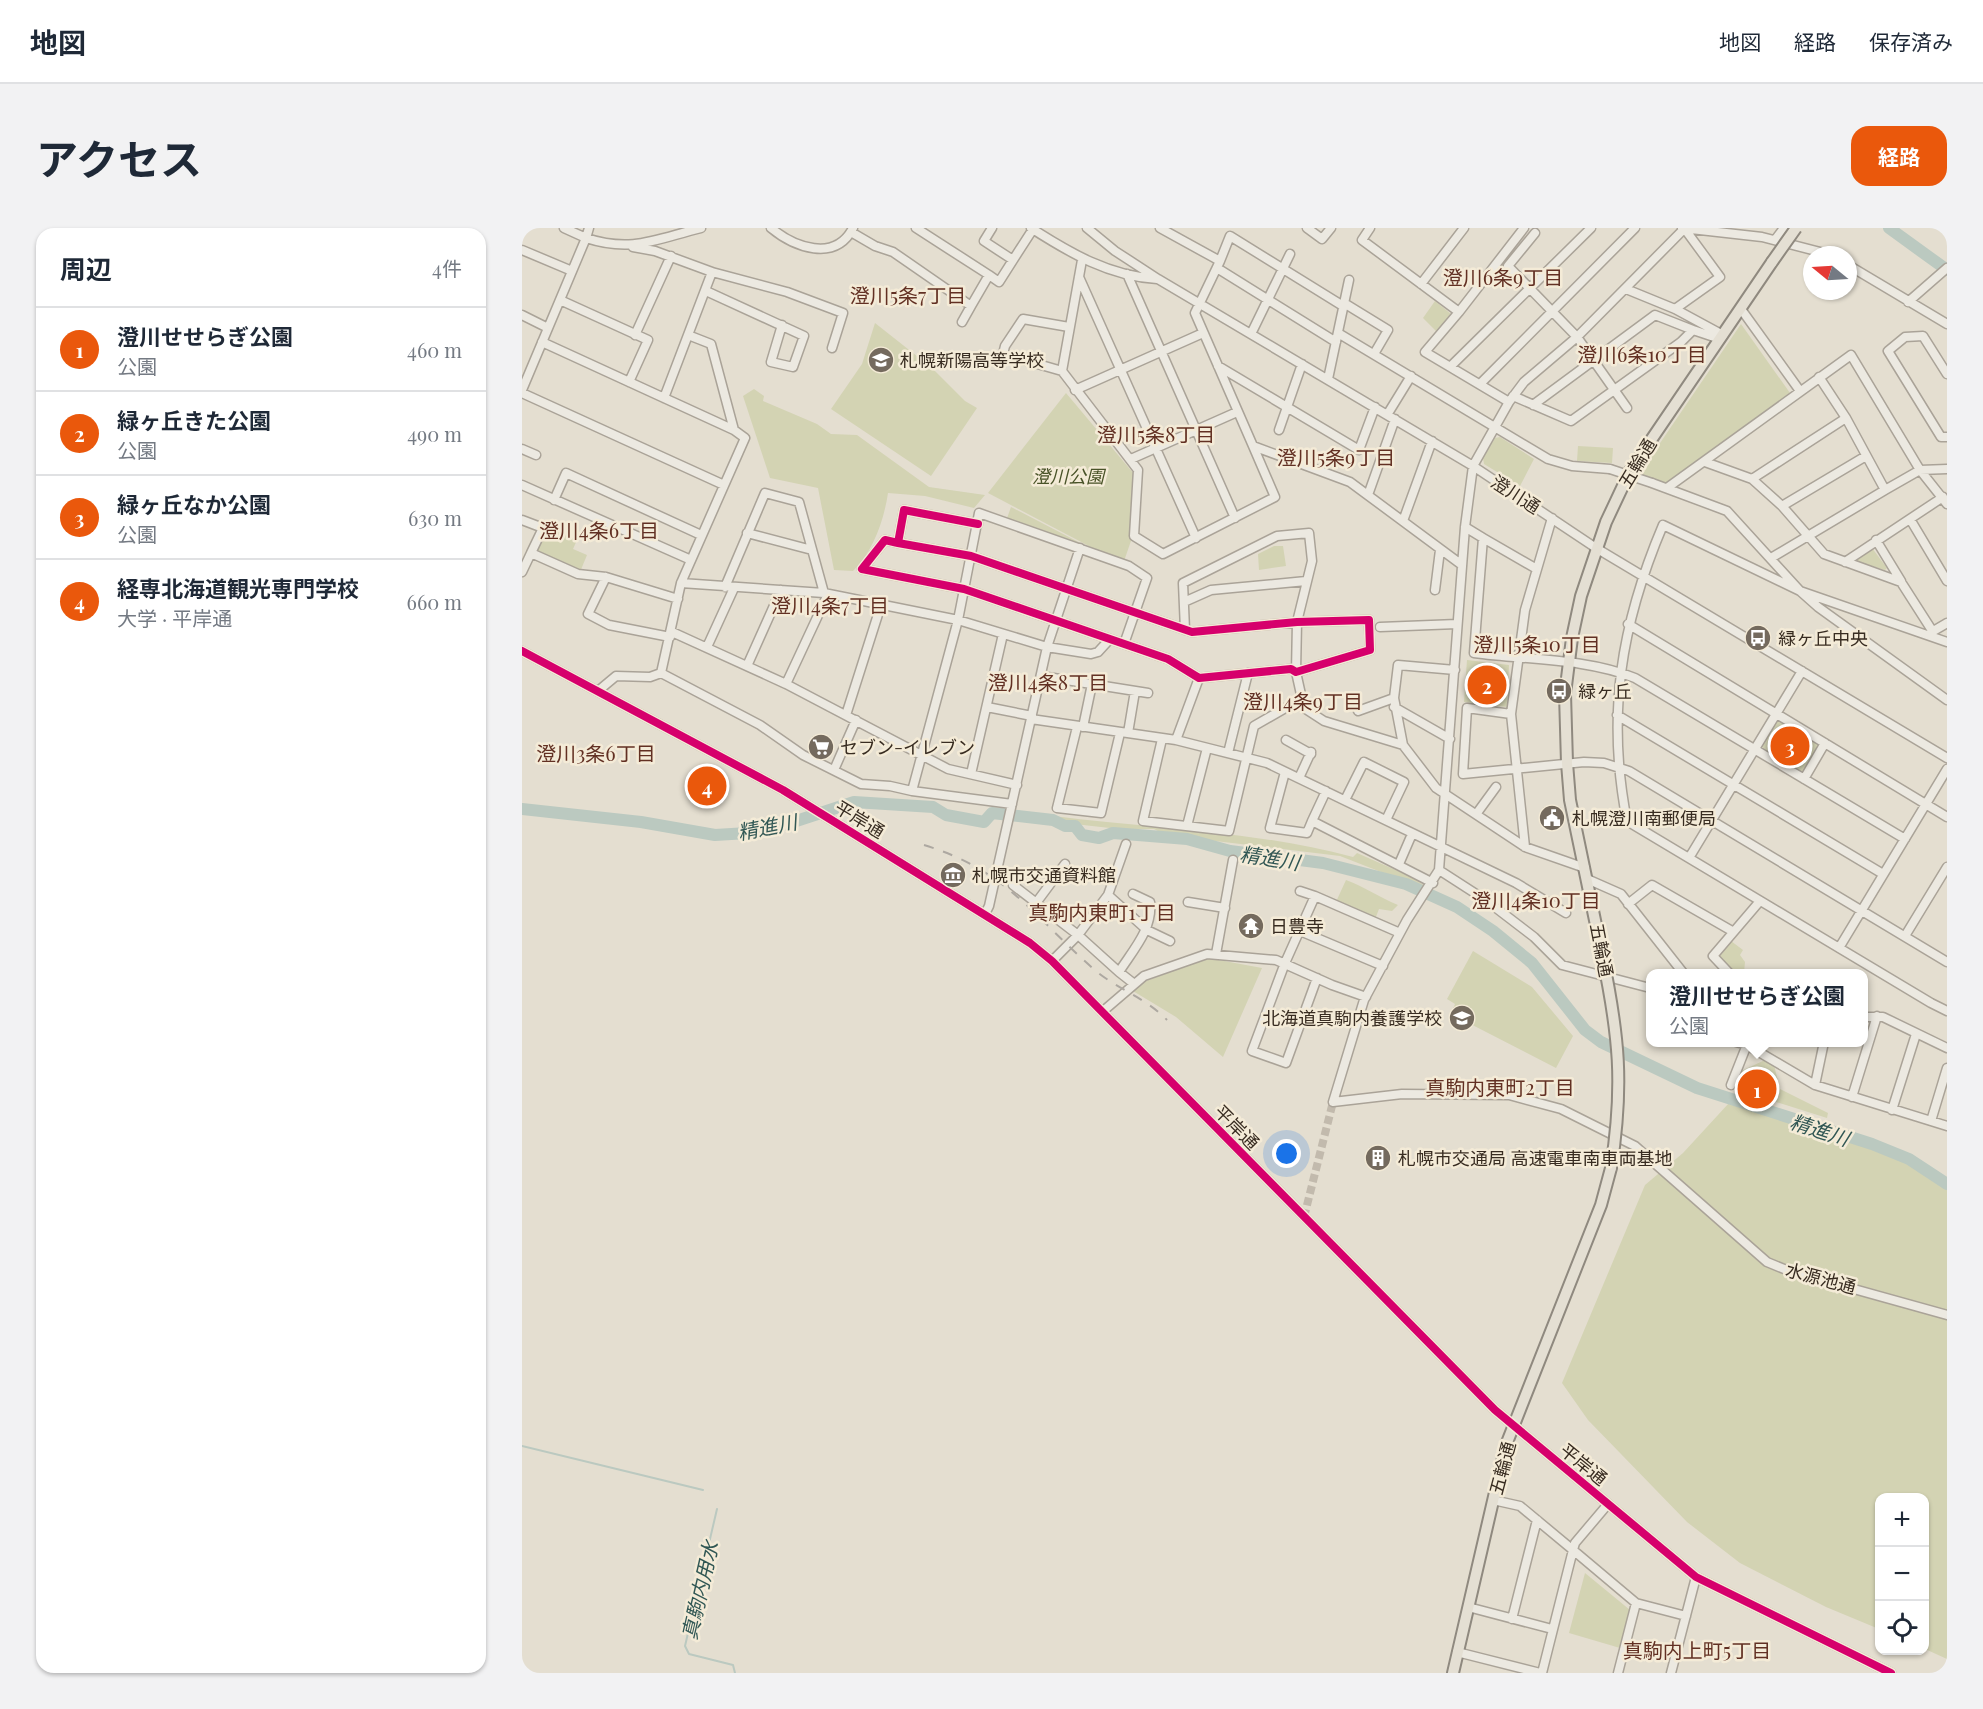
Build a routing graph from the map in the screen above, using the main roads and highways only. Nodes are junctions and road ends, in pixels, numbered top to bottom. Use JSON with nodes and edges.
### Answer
{"nodes":[{"id":1,"x":1796,"y":228,"type":"edge"},
{"id":2,"x":1453,"y":1673,"type":"edge"}],
"edges":[{"from":1,"to":2,"type":"main road","name":"五輪通","bridge":true}]}
